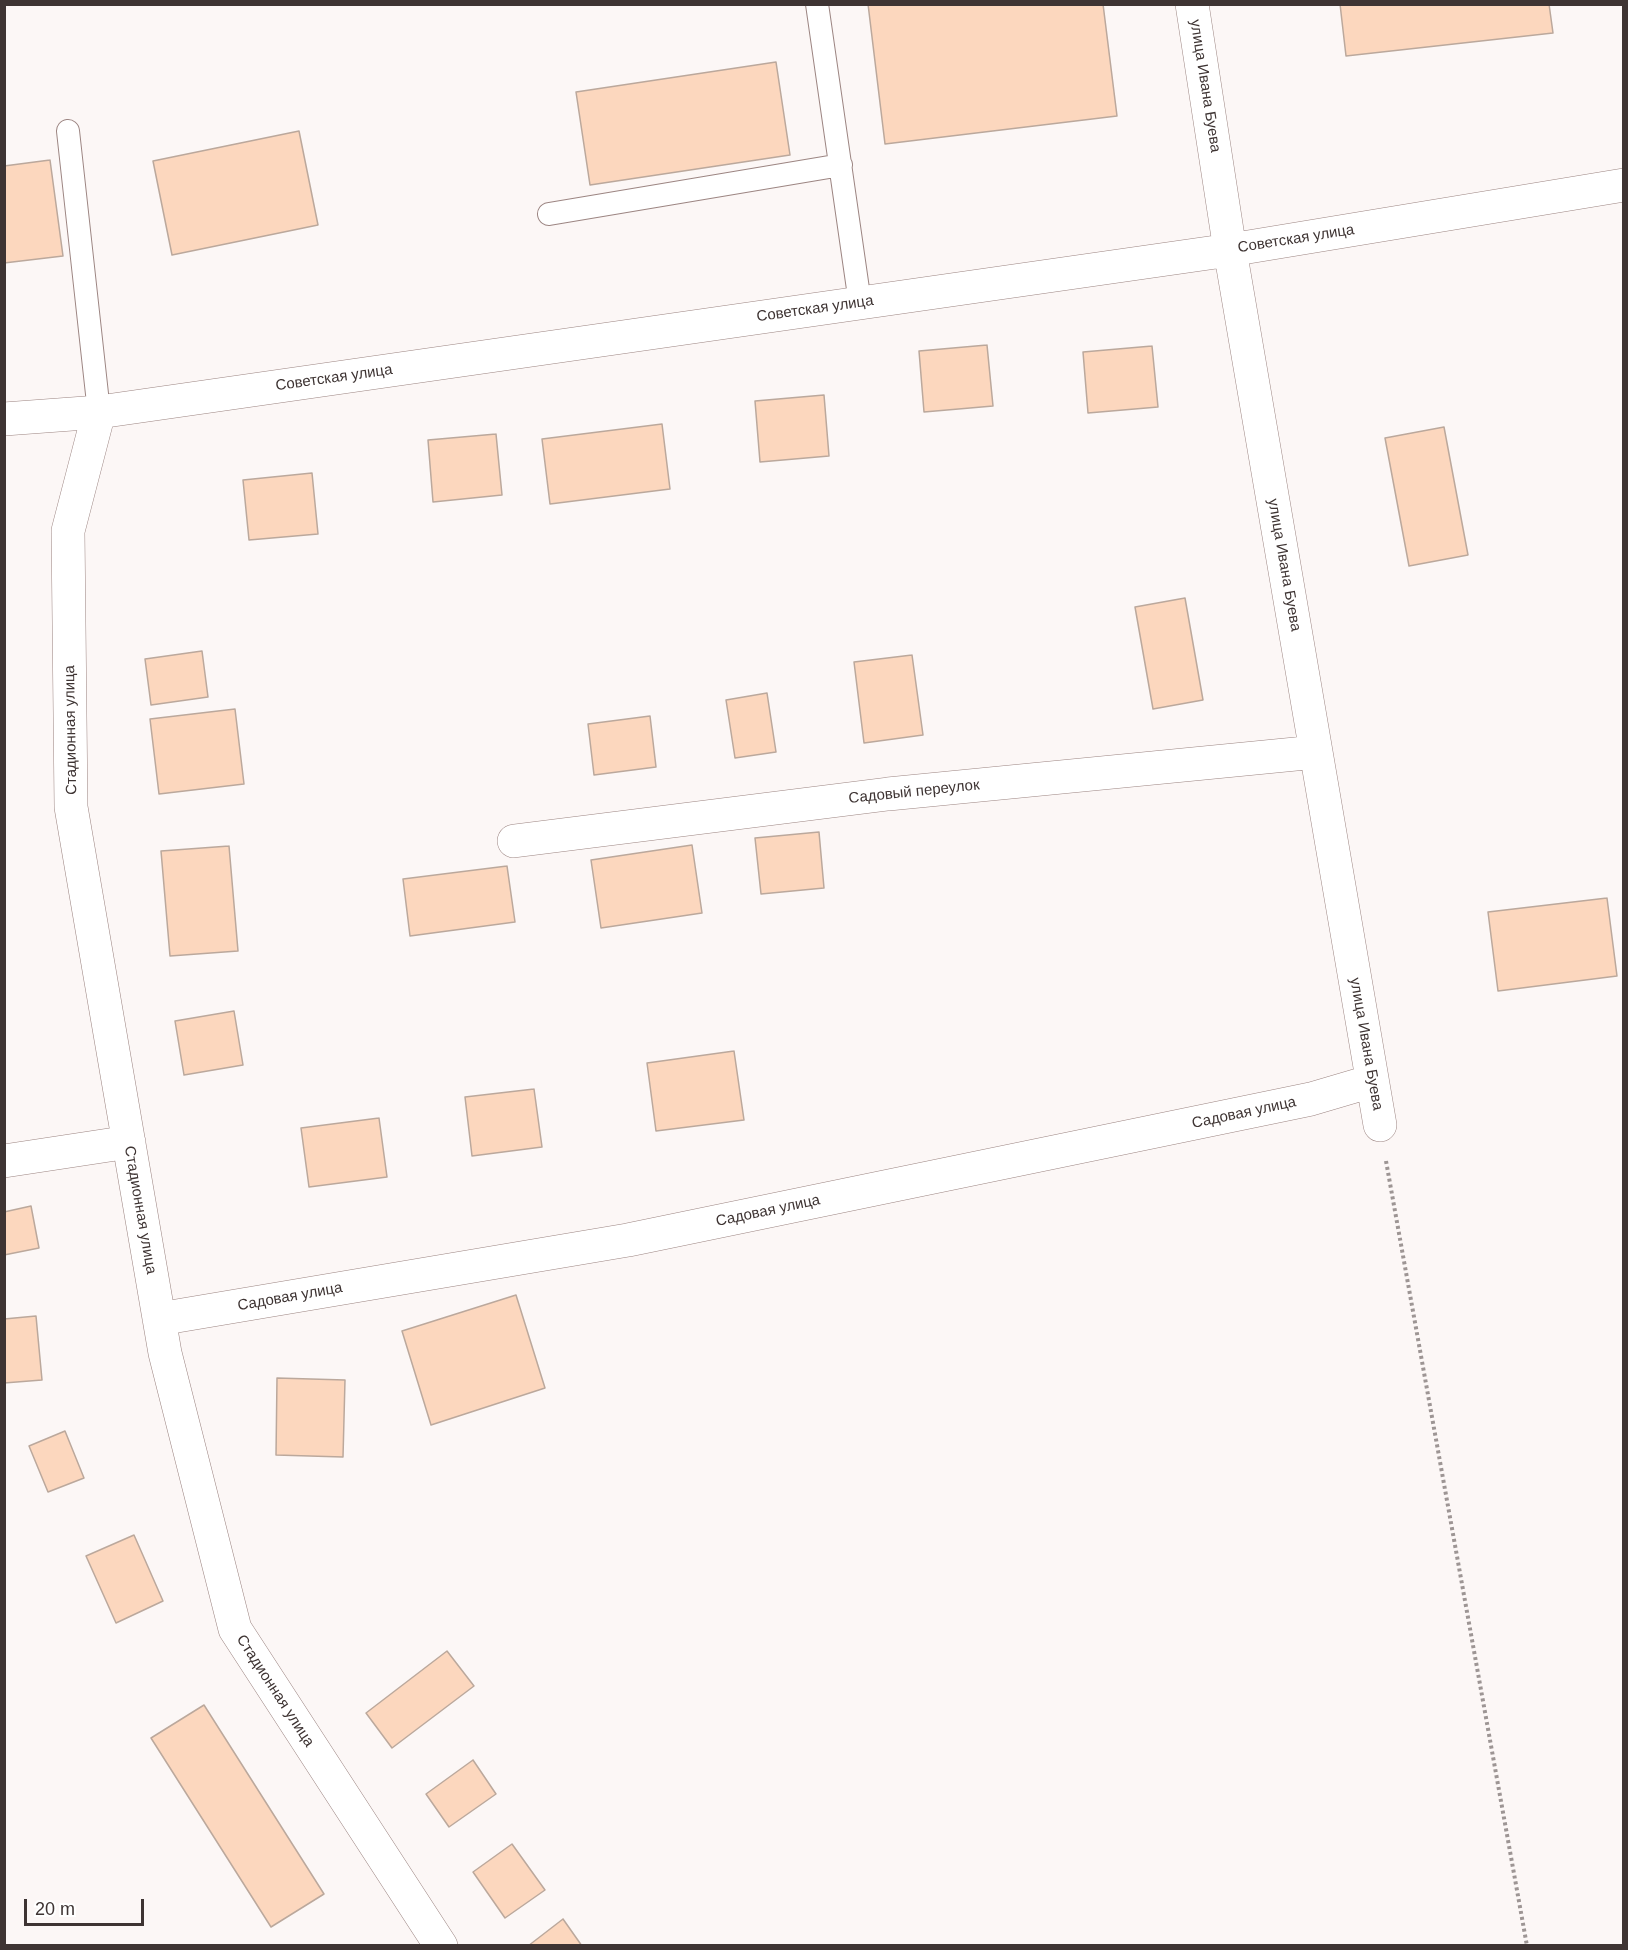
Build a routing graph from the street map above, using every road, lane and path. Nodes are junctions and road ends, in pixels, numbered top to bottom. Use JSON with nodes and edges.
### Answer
{"nodes":[{"id":1,"x":817,"y":4,"type":"edge"},
{"id":2,"x":1192,"y":4,"type":"edge"},
{"id":3,"x":68,"y":131,"type":"dead end"},
{"id":4,"x":841,"y":165,"type":"junction"},
{"id":5,"x":1623,"y":185,"type":"edge"},
{"id":6,"x":549,"y":214,"type":"dead end"},
{"id":7,"x":1230,"y":250,"type":"junction"},
{"id":8,"x":860,"y":303,"type":"junction"},
{"id":9,"x":99,"y":412,"type":"junction"},
{"id":10,"x":4,"y":419,"type":"edge"},
{"id":11,"x":1316,"y":752,"type":"junction"},
{"id":12,"x":514,"y":841,"type":"dead end"},
{"id":13,"x":1372,"y":1080,"type":"junction"},
{"id":14,"x":1380,"y":1125,"type":"joint"},
{"id":15,"x":129,"y":1142,"type":"junction"},
{"id":16,"x":4,"y":1161,"type":"edge"},
{"id":17,"x":159,"y":1319,"type":"junction"},
{"id":18,"x":441,"y":1946,"type":"edge"},
{"id":19,"x":1527,"y":1946,"type":"edge"}],
"edges":[{"from":1,"to":4,"type":"lane"},
{"from":2,"to":7,"type":"street","name":"улица Ивана Буева"},
{"from":3,"to":9,"type":"lane"},
{"from":4,"to":6,"type":"lane"},
{"from":4,"to":8,"type":"lane"},
{"from":5,"to":7,"type":"street","name":"Советская улица"},
{"from":7,"to":8,"type":"street","name":"Советская улица"},
{"from":7,"to":11,"type":"street","name":"улица Ивана Буева"},
{"from":8,"to":9,"type":"street","name":"Советская улица"},
{"from":9,"to":10,"type":"street","name":"Советская улица"},
{"from":9,"to":15,"type":"street","name":"Стадионная улица"},
{"from":11,"to":12,"type":"street","name":"Садовый переулок"},
{"from":11,"to":13,"type":"street","name":"улица Ивана Буева"},
{"from":13,"to":14,"type":"street","name":"улица Ивана Буева"},
{"from":13,"to":17,"type":"street","name":"Садовая улица"},
{"from":14,"to":19,"type":"path"},
{"from":15,"to":16,"type":"street"},
{"from":15,"to":17,"type":"street","name":"Стадионная улица"},
{"from":17,"to":18,"type":"street","name":"Стадионная улица"}]}
